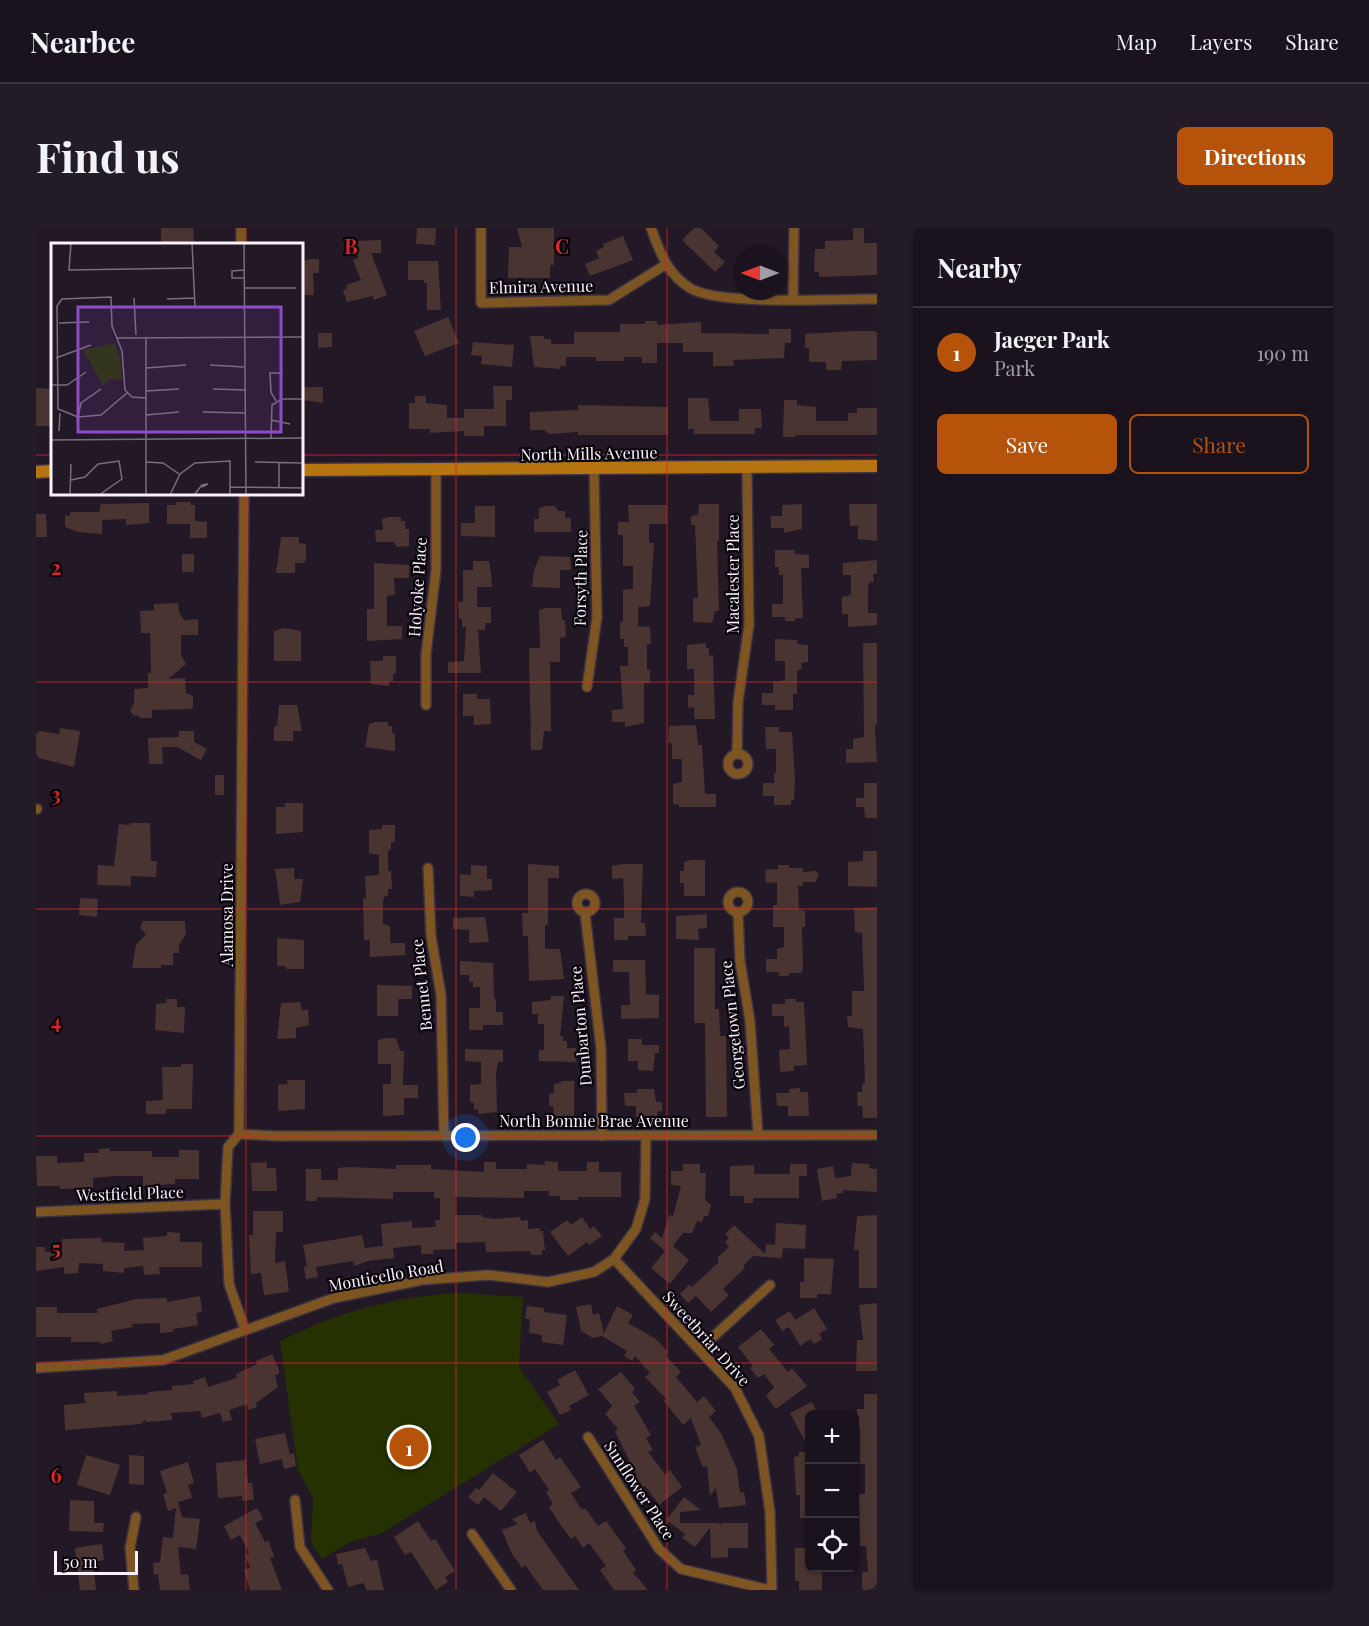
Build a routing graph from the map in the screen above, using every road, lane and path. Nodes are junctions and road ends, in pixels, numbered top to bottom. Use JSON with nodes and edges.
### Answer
{"nodes":[{"id":1,"x":481,"y":228,"type":"edge"},
{"id":2,"x":651,"y":228,"type":"edge"},
{"id":3,"x":794,"y":228,"type":"edge"},
{"id":4,"x":665,"y":265,"type":"junction"},
{"id":5,"x":877,"y":299,"type":"edge"},
{"id":6,"x":793,"y":300,"type":"junction"},
{"id":7,"x":877,"y":466,"type":"edge"},
{"id":8,"x":747,"y":467,"type":"junction"},
{"id":9,"x":303,"y":470,"type":"edge"},
{"id":10,"x":594,"y":470,"type":"junction"},
{"id":11,"x":51,"y":471,"type":"edge"},
{"id":12,"x":436,"y":471,"type":"junction"},
{"id":13,"x":36,"y":472,"type":"edge"},
{"id":14,"x":244,"y":495,"type":"edge"},
{"id":15,"x":587,"y":687,"type":"dead end"},
{"id":16,"x":426,"y":705,"type":"dead end"},
{"id":17,"x":737,"y":754,"type":"dead end"},
{"id":18,"x":428,"y":868,"type":"dead end"},
{"id":19,"x":585,"y":913,"type":"dead end"},
{"id":20,"x":738,"y":913,"type":"dead end"},
{"id":21,"x":240,"y":1134,"type":"junction"},
{"id":22,"x":758,"y":1134,"type":"junction"},
{"id":23,"x":646,"y":1135,"type":"junction"},
{"id":24,"x":877,"y":1135,"type":"edge"},
{"id":25,"x":444,"y":1136,"type":"junction"},
{"id":26,"x":602,"y":1136,"type":"junction"},
{"id":27,"x":225,"y":1204,"type":"junction"},
{"id":28,"x":36,"y":1212,"type":"edge"},
{"id":29,"x":614,"y":1259,"type":"junction"},
{"id":30,"x":770,"y":1285,"type":"dead end"},
{"id":31,"x":245,"y":1330,"type":"junction"},
{"id":32,"x":700,"y":1349,"type":"junction"},
{"id":33,"x":36,"y":1368,"type":"edge"},
{"id":34,"x":588,"y":1437,"type":"dead end"},
{"id":35,"x":295,"y":1500,"type":"dead end"},
{"id":36,"x":136,"y":1517,"type":"dead end"},
{"id":37,"x":472,"y":1534,"type":"dead end"},
{"id":38,"x":134,"y":1590,"type":"edge"},
{"id":39,"x":328,"y":1590,"type":"edge"},
{"id":40,"x":511,"y":1590,"type":"edge"},
{"id":41,"x":771,"y":1590,"type":"edge"}],
"edges":[{"from":1,"to":4,"type":"street","name":"Elmira Avenue"},
{"from":2,"to":4,"type":"street"},
{"from":3,"to":6,"type":"street"},
{"from":4,"to":6,"type":"street"},
{"from":5,"to":6,"type":"street"},
{"from":7,"to":8,"type":"main road","name":"North Mills Avenue"},
{"from":8,"to":10,"type":"main road","name":"North Mills Avenue"},
{"from":8,"to":17,"type":"street","name":"Macalester Place"},
{"from":9,"to":12,"type":"main road","name":"North Mills Avenue"},
{"from":10,"to":12,"type":"main road","name":"North Mills Avenue"},
{"from":10,"to":15,"type":"street","name":"Forsyth Place"},
{"from":11,"to":13,"type":"main road"},
{"from":12,"to":16,"type":"street","name":"Holyoke Place"},
{"from":14,"to":21,"type":"street","name":"Alamosa Drive"},
{"from":18,"to":25,"type":"street","name":"Bennet Place"},
{"from":19,"to":26,"type":"street","name":"Dunbarton Place"},
{"from":20,"to":22,"type":"street","name":"Georgetown Place"},
{"from":21,"to":25,"type":"street","name":"North Bonnie Brae Avenue"},
{"from":21,"to":27,"type":"street","name":"Alamosa Drive"},
{"from":22,"to":23,"type":"street","name":"North Bonnie Brae Avenue"},
{"from":22,"to":24,"type":"street","name":"North Bonnie Brae Avenue"},
{"from":23,"to":26,"type":"street","name":"North Bonnie Brae Avenue"},
{"from":23,"to":29,"type":"street","name":"Monticello Road"},
{"from":25,"to":26,"type":"street","name":"North Bonnie Brae Avenue"},
{"from":27,"to":28,"type":"street","name":"Westfield Place"},
{"from":27,"to":31,"type":"street","name":"Alamosa Drive"},
{"from":29,"to":31,"type":"street","name":"Monticello Road"},
{"from":29,"to":32,"type":"street","name":"Sweetbriar Drive"},
{"from":30,"to":32,"type":"street"},
{"from":31,"to":33,"type":"street","name":"Monticello Road"},
{"from":32,"to":41,"type":"street","name":"Sweetbriar Drive"},
{"from":34,"to":41,"type":"street","name":"Sunflower Place"},
{"from":35,"to":39,"type":"street"},
{"from":36,"to":38,"type":"street"},
{"from":37,"to":40,"type":"street"}]}
